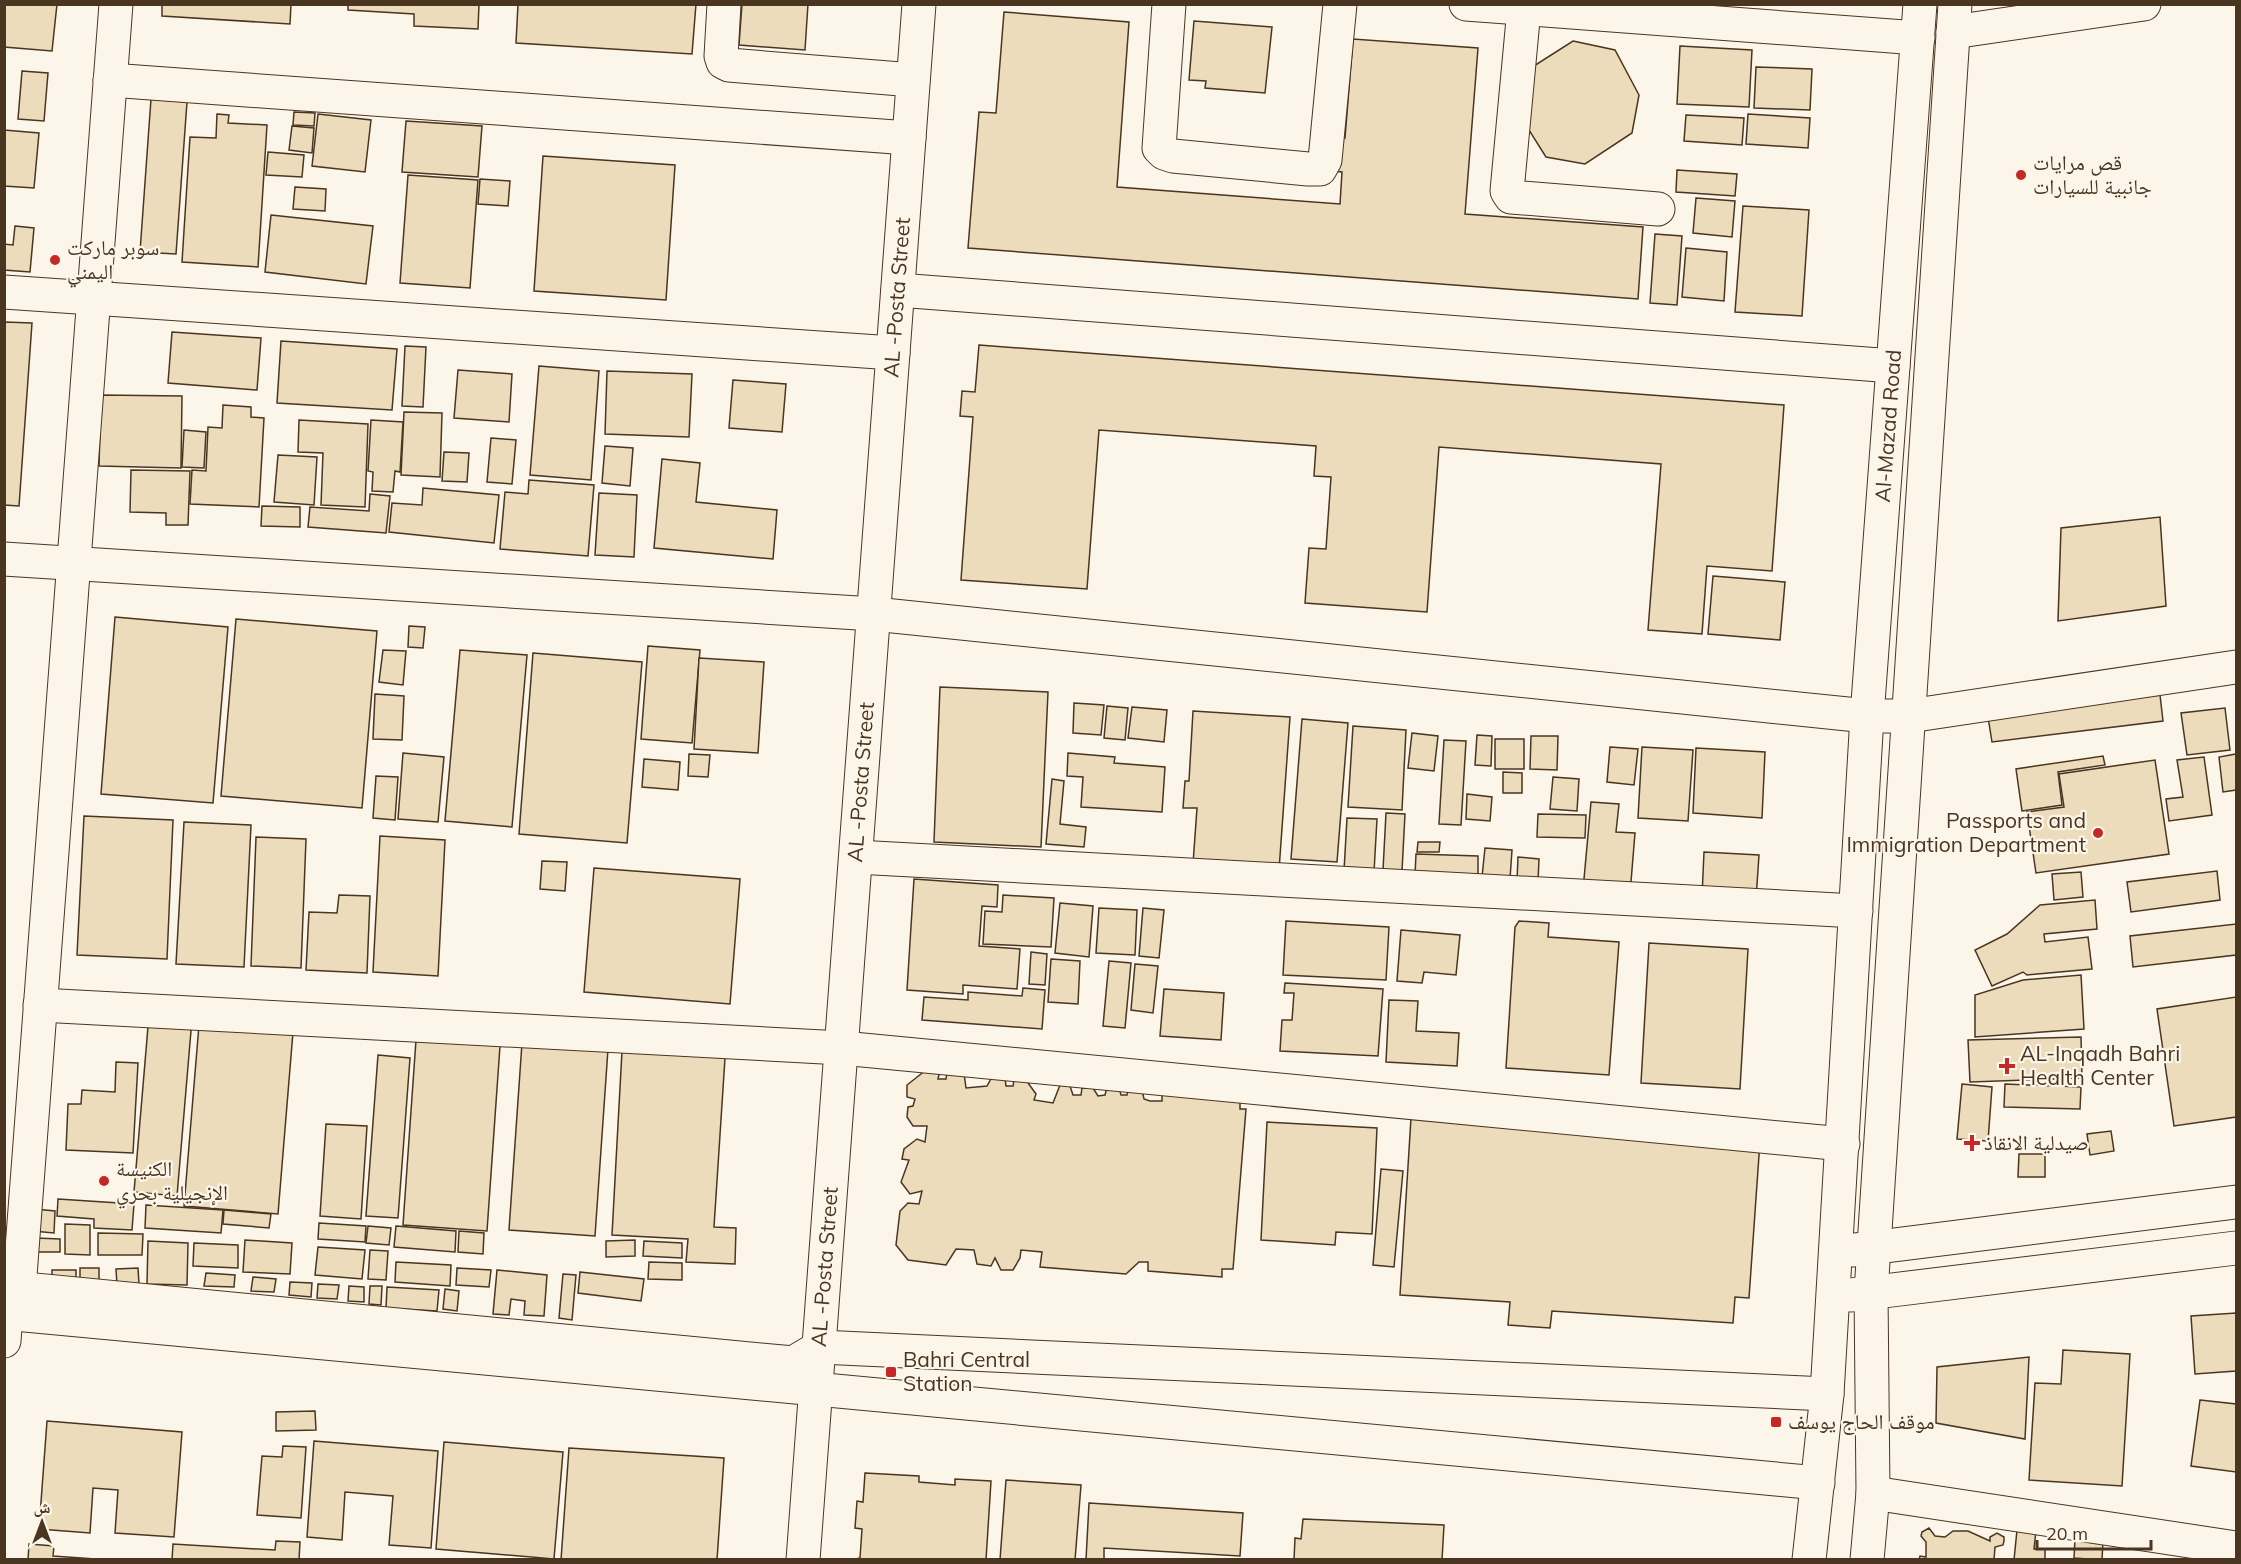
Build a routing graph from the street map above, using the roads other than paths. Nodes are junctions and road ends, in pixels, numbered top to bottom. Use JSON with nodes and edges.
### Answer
{"nodes":[{"id":1,"x":116,"y":4,"type":"edge"},
{"id":2,"x":724,"y":4,"type":"edge"},
{"id":3,"x":919,"y":4,"type":"edge"},
{"id":4,"x":1169,"y":4,"type":"edge"},
{"id":5,"x":1340,"y":4,"type":"edge"},
{"id":6,"x":1466,"y":4,"type":"edge"},
{"id":7,"x":1920,"y":4,"type":"edge"},
{"id":8,"x":2144,"y":4,"type":"edge"},
{"id":9,"x":1524,"y":9,"type":"junction"},
{"id":10,"x":1954,"y":18,"type":"edge"},
{"id":11,"x":1918,"y":38,"type":"junction"},
{"id":12,"x":110,"y":80,"type":"junction"},
{"id":13,"x":913,"y":80,"type":"junction"},
{"id":14,"x":909,"y":138,"type":"junction"},
{"id":15,"x":1658,"y":209,"type":"dead end"},
{"id":16,"x":897,"y":290,"type":"junction"},
{"id":17,"x":4,"y":292,"type":"edge"},
{"id":18,"x":94,"y":298,"type":"junction"},
{"id":19,"x":893,"y":353,"type":"junction"},
{"id":20,"x":1893,"y":366,"type":"junction"},
{"id":21,"x":4,"y":559,"type":"edge"},
{"id":22,"x":74,"y":564,"type":"junction"},
{"id":23,"x":874,"y":614,"type":"junction"},
{"id":24,"x":2236,"y":667,"type":"edge"},
{"id":25,"x":1866,"y":716,"type":"junction"},
{"id":26,"x":1909,"y":716,"type":"junction"},
{"id":27,"x":856,"y":857,"type":"junction"},
{"id":28,"x":1856,"y":911,"type":"junction"},
{"id":29,"x":40,"y":1005,"type":"junction"},
{"id":30,"x":842,"y":1048,"type":"junction"},
{"id":31,"x":1843,"y":1144,"type":"junction"},
{"id":32,"x":2236,"y":1202,"type":"edge"},
{"id":33,"x":2236,"y":1248,"type":"edge"},
{"id":34,"x":1874,"y":1249,"type":"junction"},
{"id":35,"x":1837,"y":1252,"type":"junction"},
{"id":36,"x":1871,"y":1293,"type":"junction"},
{"id":37,"x":1834,"y":1297,"type":"junction"},
{"id":38,"x":8,"y":1309,"type":"edge"},
{"id":39,"x":820,"y":1347,"type":"junction"},
{"id":40,"x":816,"y":1389,"type":"junction"},
{"id":41,"x":1827,"y":1394,"type":"junction"},
{"id":42,"x":1818,"y":1483,"type":"junction"},
{"id":43,"x":1873,"y":1493,"type":"junction"},
{"id":44,"x":2236,"y":1548,"type":"edge"},
{"id":45,"x":803,"y":1560,"type":"edge"},
{"id":46,"x":1809,"y":1560,"type":"edge"},
{"id":47,"x":1868,"y":1560,"type":"edge"}],
"edges":[{"from":1,"to":12,"type":"street"},
{"from":2,"to":13,"type":"street"},
{"from":3,"to":13,"type":"street","name":"AL -Posta Street"},
{"from":4,"to":5,"type":"street"},
{"from":6,"to":9,"type":"street"},
{"from":7,"to":11,"type":"street","name":"Al-Mazad Road"},
{"from":8,"to":10,"type":"street"},
{"from":9,"to":11,"type":"street"},
{"from":9,"to":15,"type":"street"},
{"from":10,"to":26,"type":"street","name":"Al-Mazad Road"},
{"from":11,"to":20,"type":"street","name":"Al-Mazad Road"},
{"from":12,"to":14,"type":"street"},
{"from":12,"to":18,"type":"street"},
{"from":13,"to":14,"type":"street","name":"AL -Posta Street"},
{"from":14,"to":16,"type":"street","name":"AL -Posta Street"},
{"from":16,"to":19,"type":"street","name":"AL -Posta Street"},
{"from":16,"to":20,"type":"street"},
{"from":17,"to":18,"type":"street"},
{"from":18,"to":19,"type":"street"},
{"from":18,"to":22,"type":"street"},
{"from":19,"to":23,"type":"street","name":"AL -Posta Street"},
{"from":20,"to":25,"type":"street","name":"Al-Mazad Road"},
{"from":21,"to":22,"type":"street"},
{"from":22,"to":23,"type":"street"},
{"from":22,"to":29,"type":"street"},
{"from":23,"to":25,"type":"street"},
{"from":23,"to":27,"type":"street","name":"AL -Posta Street"},
{"from":24,"to":26,"type":"street"},
{"from":25,"to":26,"type":"street"},
{"from":25,"to":28,"type":"street","name":"Al-Mazad Road"},
{"from":26,"to":34,"type":"street","name":"Al-Mazad Road"},
{"from":27,"to":28,"type":"street"},
{"from":27,"to":30,"type":"street","name":"AL -Posta Street"},
{"from":28,"to":31,"type":"street","name":"Al-Mazad Road"},
{"from":29,"to":30,"type":"street"},
{"from":29,"to":38,"type":"street"},
{"from":30,"to":31,"type":"street"},
{"from":30,"to":39,"type":"street","name":"AL -Posta Street"},
{"from":31,"to":35,"type":"street","name":"Al-Mazad Road"},
{"from":32,"to":34,"type":"street"},
{"from":33,"to":36,"type":"street"},
{"from":34,"to":35,"type":"street"},
{"from":34,"to":36,"type":"street","name":"Al-Mazad Road"},
{"from":35,"to":37,"type":"street","name":"Al-Mazad Road"},
{"from":36,"to":37,"type":"street"},
{"from":36,"to":43,"type":"street","name":"Al-Mazad Road"},
{"from":37,"to":41,"type":"street","name":"Al-Mazad Road"},
{"from":38,"to":39,"type":"street"},
{"from":38,"to":40,"type":"street"},
{"from":39,"to":40,"type":"street","name":"AL -Posta Street"},
{"from":39,"to":41,"type":"street"},
{"from":40,"to":42,"type":"street"},
{"from":40,"to":45,"type":"street","name":"AL -Posta Street"},
{"from":41,"to":42,"type":"street","name":"Al-Mazad Road"},
{"from":42,"to":46,"type":"street","name":"Al-Mazad Road"},
{"from":43,"to":44,"type":"street"},
{"from":43,"to":47,"type":"street","name":"Al-Mazad Road"}]}
